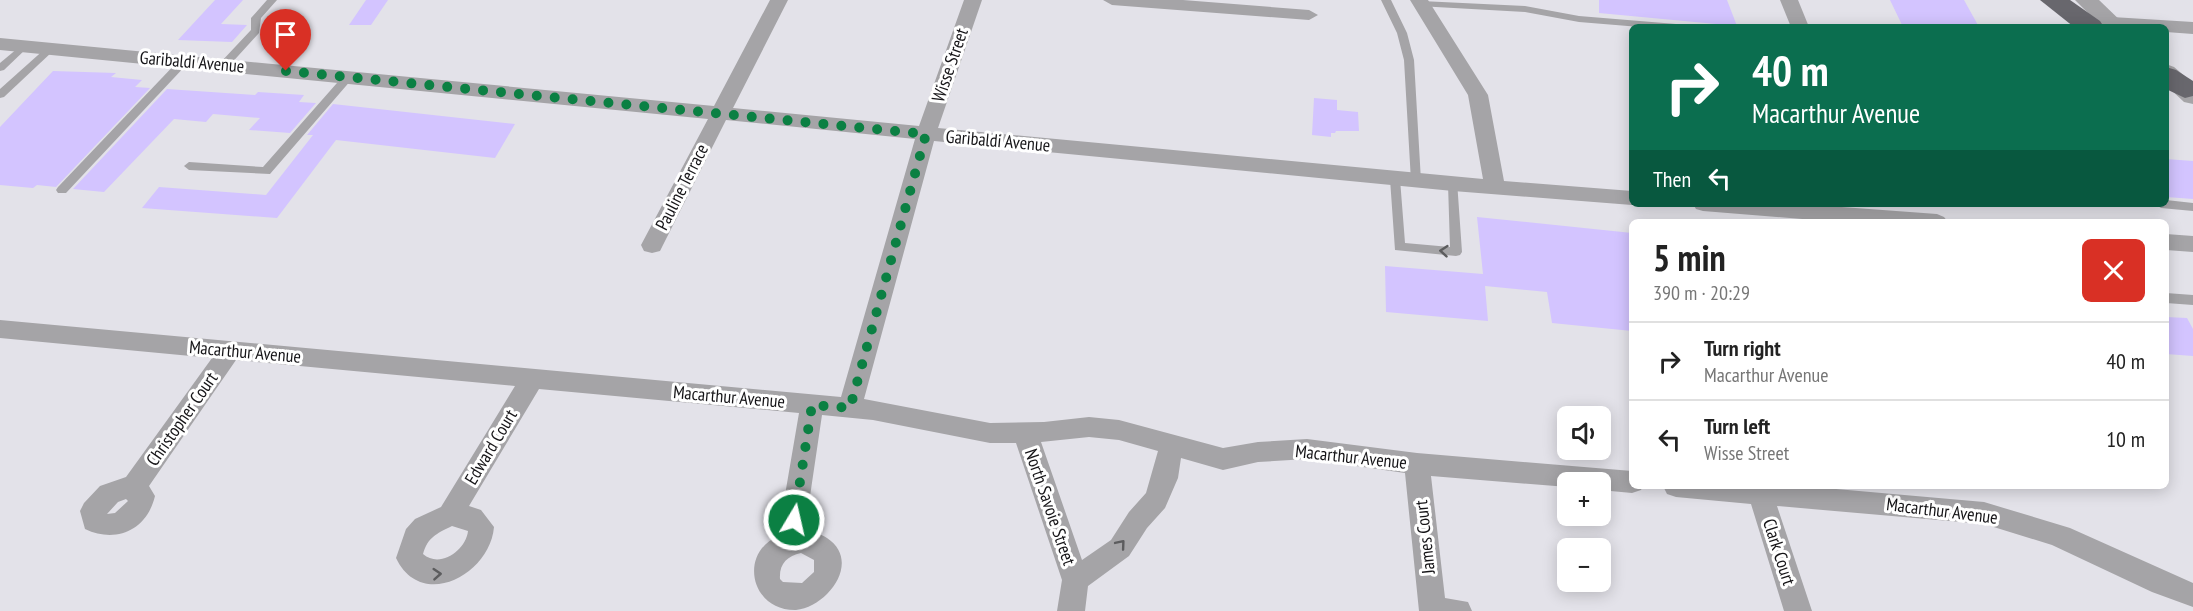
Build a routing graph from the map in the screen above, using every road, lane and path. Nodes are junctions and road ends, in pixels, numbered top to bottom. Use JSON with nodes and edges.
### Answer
{"nodes":[{"id":1,"x":272,"y":0,"type":"edge"},
{"id":2,"x":778,"y":0,"type":"edge"},
{"id":3,"x":973,"y":0,"type":"edge"},
{"id":4,"x":1112,"y":0,"type":"edge"},
{"id":5,"x":1386,"y":0,"type":"edge"},
{"id":6,"x":1789,"y":0,"type":"edge"},
{"id":7,"x":2053,"y":0,"type":"edge"},
{"id":8,"x":2086,"y":0,"type":"edge"},
{"id":9,"x":1420,"y":2,"type":"edge"},
{"id":10,"x":1309,"y":15,"type":"dead end"},
{"id":11,"x":1640,"y":24,"type":"edge"},
{"id":12,"x":1799,"y":24,"type":"edge"},
{"id":13,"x":2102,"y":24,"type":"edge"},
{"id":14,"x":2104,"y":24,"type":"edge"},
{"id":15,"x":2169,"y":27,"type":"edge"},
{"id":16,"x":2193,"y":28,"type":"edge"},
{"id":17,"x":0,"y":44,"type":"edge"},
{"id":18,"x":24,"y":46,"type":"junction"},
{"id":19,"x":50,"y":49,"type":"junction"},
{"id":20,"x":184,"y":61,"type":"junction"},
{"id":21,"x":224,"y":65,"type":"junction"},
{"id":22,"x":0,"y":68,"type":"edge"},
{"id":23,"x":348,"y":77,"type":"junction"},
{"id":24,"x":0,"y":95,"type":"edge"},
{"id":25,"x":720,"y":113,"type":"junction"},
{"id":26,"x":926,"y":134,"type":"junction"},
{"id":27,"x":189,"y":166,"type":"dead end"},
{"id":28,"x":1395,"y":179,"type":"junction"},
{"id":29,"x":1416,"y":181,"type":"junction"},
{"id":30,"x":1453,"y":184,"type":"junction"},
{"id":31,"x":1495,"y":187,"type":"junction"},
{"id":32,"x":62,"y":190,"type":"dead end"},
{"id":33,"x":1629,"y":198,"type":"edge"},
{"id":34,"x":2169,"y":205,"type":"edge"},
{"id":35,"x":1726,"y":207,"type":"edge"},
{"id":36,"x":2193,"y":207,"type":"edge"},
{"id":37,"x":1874,"y":211,"type":"edge"},
{"id":38,"x":1803,"y":217,"type":"edge"},
{"id":39,"x":1901,"y":219,"type":"edge"},
{"id":40,"x":2169,"y":242,"type":"edge"},
{"id":41,"x":2193,"y":244,"type":"edge"},
{"id":42,"x":652,"y":245,"type":"dead end"},
{"id":43,"x":2169,"y":298,"type":"edge"},
{"id":44,"x":2193,"y":300,"type":"edge"},
{"id":45,"x":0,"y":329,"type":"edge"},
{"id":46,"x":230,"y":351,"type":"junction"},
{"id":47,"x":532,"y":379,"type":"junction"},
{"id":48,"x":812,"y":405,"type":"junction"},
{"id":49,"x":850,"y":408,"type":"junction"},
{"id":50,"x":1027,"y":433,"type":"junction"},
{"id":51,"x":1171,"y":446,"type":"junction"},
{"id":52,"x":1417,"y":464,"type":"junction"},
{"id":53,"x":1629,"y":482,"type":"edge"},
{"id":54,"x":133,"y":488,"type":"dead end"},
{"id":55,"x":1712,"y":489,"type":"edge"},
{"id":56,"x":1760,"y":493,"type":"junction"},
{"id":57,"x":450,"y":515,"type":"dead end"},
{"id":58,"x":790,"y":543,"type":"dead end"},
{"id":59,"x":1075,"y":580,"type":"junction"},
{"id":60,"x":2193,"y":595,"type":"edge"},
{"id":61,"x":1071,"y":611,"type":"edge"},
{"id":62,"x":1433,"y":611,"type":"edge"},
{"id":63,"x":1445,"y":611,"type":"edge"},
{"id":64,"x":1458,"y":611,"type":"edge"},
{"id":65,"x":1798,"y":611,"type":"edge"}],
"edges":[{"from":1,"to":21,"type":"lane"},
{"from":2,"to":25,"type":"street","name":"Pauline Terrace"},
{"from":3,"to":26,"type":"street","name":"Wisse Street"},
{"from":4,"to":10,"type":"street"},
{"from":5,"to":29,"type":"lane"},
{"from":6,"to":12,"type":"street"},
{"from":7,"to":13,"type":"highway"},
{"from":8,"to":14,"type":"street"},
{"from":9,"to":11,"type":"lane"},
{"from":9,"to":31,"type":"street"},
{"from":15,"to":16,"type":"street"},
{"from":17,"to":18,"type":"street","name":"Garibaldi Avenue"},
{"from":18,"to":19,"type":"street","name":"Garibaldi Avenue"},
{"from":18,"to":22,"type":"lane"},
{"from":19,"to":20,"type":"street","name":"Garibaldi Avenue"},
{"from":19,"to":24,"type":"lane"},
{"from":20,"to":21,"type":"street","name":"Garibaldi Avenue"},
{"from":20,"to":32,"type":"lane"},
{"from":21,"to":23,"type":"street","name":"Garibaldi Avenue"},
{"from":23,"to":25,"type":"street","name":"Garibaldi Avenue"},
{"from":23,"to":27,"type":"lane"},
{"from":25,"to":26,"type":"street","name":"Garibaldi Avenue"},
{"from":25,"to":42,"type":"street","name":"Pauline Terrace"},
{"from":26,"to":28,"type":"street","name":"Garibaldi Avenue"},
{"from":26,"to":49,"type":"street","name":"Wisse Street"},
{"from":28,"to":29,"type":"street","name":"Garibaldi Avenue"},
{"from":30,"to":28,"type":"lane","one_way":true},
{"from":29,"to":30,"type":"street","name":"Garibaldi Avenue"},
{"from":30,"to":31,"type":"street","name":"Garibaldi Avenue"},
{"from":31,"to":33,"type":"street","name":"Garibaldi Avenue"},
{"from":34,"to":36,"type":"lane"},
{"from":35,"to":38,"type":"street"},
{"from":37,"to":38,"type":"street"},
{"from":37,"to":39,"type":"street"},
{"from":40,"to":41,"type":"street"},
{"from":43,"to":44,"type":"lane"},
{"from":45,"to":46,"type":"street","name":"Macarthur Avenue"},
{"from":46,"to":47,"type":"street","name":"Macarthur Avenue"},
{"from":46,"to":54,"type":"street","name":"Christopher Court"},
{"from":47,"to":48,"type":"street","name":"Macarthur Avenue"},
{"from":47,"to":57,"type":"street","name":"Edward Court"},
{"from":48,"to":49,"type":"street","name":"Macarthur Avenue"},
{"from":48,"to":58,"type":"street"},
{"from":49,"to":50,"type":"street","name":"Macarthur Avenue"},
{"from":50,"to":51,"type":"street","name":"Macarthur Avenue"},
{"from":50,"to":59,"type":"street","name":"North Savoie Street"},
{"from":51,"to":52,"type":"street","name":"Macarthur Avenue"},
{"from":59,"to":51,"type":"street","name":"North Savoie Street","one_way":true},
{"from":52,"to":53,"type":"street","name":"Macarthur Avenue"},
{"from":52,"to":62,"type":"street","name":"James Court"},
{"from":55,"to":56,"type":"street","name":"Macarthur Avenue"},
{"from":56,"to":60,"type":"street","name":"Macarthur Avenue"},
{"from":56,"to":65,"type":"street","name":"Clark Court"},
{"from":59,"to":61,"type":"street","name":"North Savoie Street"},
{"from":63,"to":64,"type":"street"}]}
